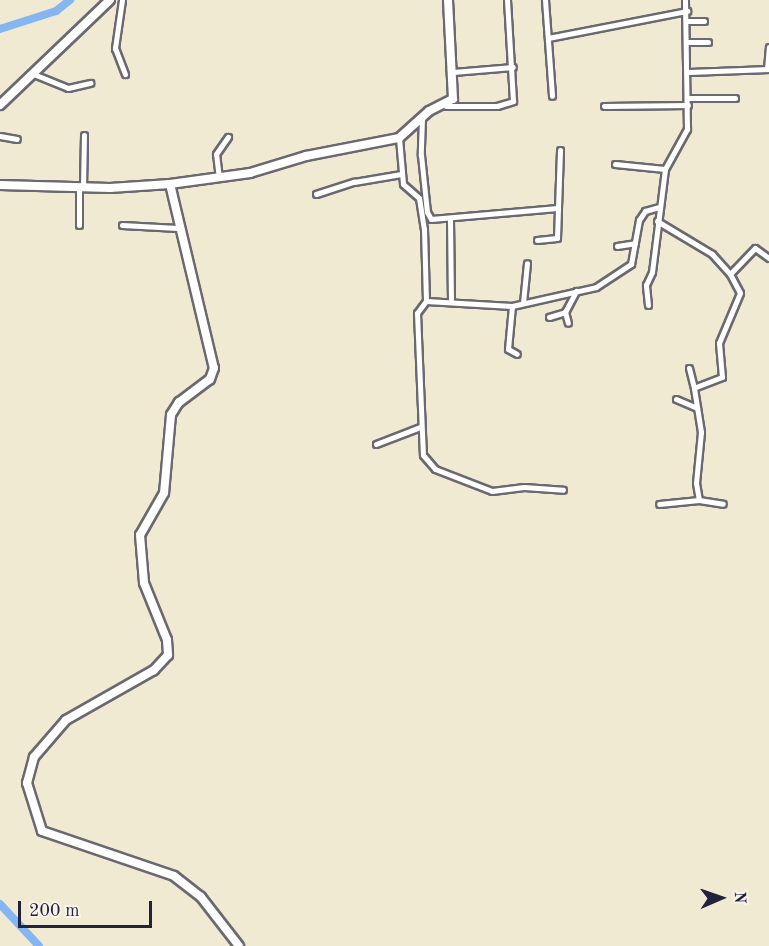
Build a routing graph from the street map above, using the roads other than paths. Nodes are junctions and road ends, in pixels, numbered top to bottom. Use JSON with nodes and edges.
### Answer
{"nodes":[{"id":1,"x":110,"y":0,"type":"edge"},
{"id":2,"x":122,"y":0,"type":"edge"},
{"id":3,"x":448,"y":0,"type":"edge"},
{"id":4,"x":507,"y":0,"type":"edge"},
{"id":5,"x":545,"y":0,"type":"edge"},
{"id":6,"x":685,"y":0,"type":"edge"},
{"id":7,"x":687,"y":10,"type":"junction"},
{"id":8,"x":687,"y":21,"type":"junction"},
{"id":9,"x":704,"y":21,"type":"dead end"},
{"id":10,"x":548,"y":38,"type":"junction"},
{"id":11,"x":688,"y":42,"type":"junction"},
{"id":12,"x":708,"y":42,"type":"dead end"},
{"id":13,"x":769,"y":47,"type":"edge"},
{"id":14,"x":513,"y":67,"type":"junction"},
{"id":15,"x":768,"y":69,"type":"edge"},
{"id":16,"x":453,"y":72,"type":"junction"},
{"id":17,"x":689,"y":72,"type":"junction"},
{"id":18,"x":31,"y":73,"type":"junction"},
{"id":19,"x":125,"y":74,"type":"dead end"},
{"id":20,"x":90,"y":83,"type":"dead end"},
{"id":21,"x":552,"y":96,"type":"dead end"},
{"id":22,"x":735,"y":98,"type":"dead end"},
{"id":23,"x":688,"y":101,"type":"junction"},
{"id":24,"x":0,"y":105,"type":"edge"},
{"id":25,"x":446,"y":106,"type":"junction"},
{"id":26,"x":604,"y":106,"type":"dead end"},
{"id":27,"x":422,"y":118,"type":"junction"},
{"id":28,"x":84,"y":135,"type":"dead end"},
{"id":29,"x":0,"y":136,"type":"edge"},
{"id":30,"x":228,"y":137,"type":"dead end"},
{"id":31,"x":399,"y":138,"type":"junction"},
{"id":32,"x":17,"y":139,"type":"dead end"},
{"id":33,"x":560,"y":150,"type":"dead end"},
{"id":34,"x":615,"y":164,"type":"dead end"},
{"id":35,"x":665,"y":169,"type":"junction"},
{"id":36,"x":401,"y":174,"type":"junction"},
{"id":37,"x":219,"y":178,"type":"junction"},
{"id":38,"x":170,"y":184,"type":"junction"},
{"id":39,"x":0,"y":185,"type":"edge"},
{"id":40,"x":81,"y":187,"type":"junction"},
{"id":41,"x":316,"y":194,"type":"dead end"},
{"id":42,"x":659,"y":207,"type":"junction"},
{"id":43,"x":558,"y":208,"type":"junction"},
{"id":44,"x":450,"y":219,"type":"junction"},
{"id":45,"x":657,"y":221,"type":"junction"},
{"id":46,"x":79,"y":225,"type":"dead end"},
{"id":47,"x":122,"y":225,"type":"dead end"},
{"id":48,"x":178,"y":228,"type":"junction"},
{"id":49,"x":537,"y":240,"type":"dead end"},
{"id":50,"x":635,"y":243,"type":"junction"},
{"id":51,"x":617,"y":246,"type":"dead end"},
{"id":52,"x":769,"y":258,"type":"edge"},
{"id":53,"x":527,"y":263,"type":"dead end"},
{"id":54,"x":730,"y":274,"type":"junction"},
{"id":55,"x":576,"y":291,"type":"junction"},
{"id":56,"x":451,"y":299,"type":"junction"},
{"id":57,"x":426,"y":301,"type":"junction"},
{"id":58,"x":522,"y":303,"type":"junction"},
{"id":59,"x":648,"y":305,"type":"dead end"},
{"id":60,"x":512,"y":306,"type":"junction"},
{"id":61,"x":565,"y":312,"type":"junction"},
{"id":62,"x":549,"y":317,"type":"dead end"},
{"id":63,"x":568,"y":323,"type":"dead end"},
{"id":64,"x":517,"y":354,"type":"dead end"},
{"id":65,"x":689,"y":368,"type":"dead end"},
{"id":66,"x":694,"y":388,"type":"junction"},
{"id":67,"x":676,"y":399,"type":"dead end"},
{"id":68,"x":697,"y":408,"type":"junction"},
{"id":69,"x":420,"y":427,"type":"junction"},
{"id":70,"x":376,"y":444,"type":"dead end"},
{"id":71,"x":563,"y":490,"type":"dead end"},
{"id":72,"x":699,"y":500,"type":"junction"},
{"id":73,"x":659,"y":504,"type":"dead end"},
{"id":74,"x":723,"y":504,"type":"dead end"},
{"id":75,"x":239,"y":946,"type":"edge"}],
"edges":[{"from":1,"to":18,"type":"street"},
{"from":2,"to":19,"type":"street"},
{"from":3,"to":16,"type":"street"},
{"from":4,"to":14,"type":"street"},
{"from":5,"to":10,"type":"street"},
{"from":6,"to":7,"type":"street"},
{"from":7,"to":8,"type":"street"},
{"from":7,"to":10,"type":"street"},
{"from":8,"to":9,"type":"street"},
{"from":8,"to":11,"type":"street"},
{"from":10,"to":21,"type":"street"},
{"from":11,"to":12,"type":"street"},
{"from":11,"to":17,"type":"street"},
{"from":13,"to":15,"type":"street"},
{"from":14,"to":16,"type":"street"},
{"from":14,"to":25,"type":"street"},
{"from":15,"to":17,"type":"street"},
{"from":16,"to":25,"type":"street"},
{"from":17,"to":23,"type":"street"},
{"from":18,"to":20,"type":"street"},
{"from":18,"to":24,"type":"street"},
{"from":22,"to":23,"type":"street"},
{"from":23,"to":26,"type":"street"},
{"from":23,"to":35,"type":"street"},
{"from":25,"to":27,"type":"street"},
{"from":27,"to":31,"type":"street"},
{"from":27,"to":44,"type":"street"},
{"from":28,"to":40,"type":"street"},
{"from":29,"to":32,"type":"street"},
{"from":30,"to":37,"type":"street"},
{"from":31,"to":36,"type":"street"},
{"from":31,"to":37,"type":"street"},
{"from":33,"to":43,"type":"street"},
{"from":34,"to":35,"type":"street"},
{"from":35,"to":42,"type":"street"},
{"from":36,"to":41,"type":"street"},
{"from":36,"to":57,"type":"street"},
{"from":37,"to":38,"type":"street"},
{"from":38,"to":40,"type":"street"},
{"from":38,"to":48,"type":"street"},
{"from":39,"to":40,"type":"street"},
{"from":40,"to":46,"type":"street"},
{"from":42,"to":45,"type":"street"},
{"from":42,"to":50,"type":"street"},
{"from":43,"to":44,"type":"street"},
{"from":43,"to":49,"type":"street"},
{"from":44,"to":56,"type":"street"},
{"from":45,"to":54,"type":"street"},
{"from":45,"to":59,"type":"street"},
{"from":47,"to":48,"type":"street"},
{"from":48,"to":75,"type":"street"},
{"from":50,"to":51,"type":"street"},
{"from":50,"to":55,"type":"street"},
{"from":52,"to":54,"type":"street"},
{"from":53,"to":58,"type":"street"},
{"from":54,"to":66,"type":"street"},
{"from":55,"to":58,"type":"street"},
{"from":55,"to":61,"type":"street"},
{"from":56,"to":57,"type":"street"},
{"from":56,"to":60,"type":"street"},
{"from":57,"to":69,"type":"street"},
{"from":58,"to":60,"type":"street"},
{"from":60,"to":64,"type":"street"},
{"from":61,"to":62,"type":"street"},
{"from":61,"to":63,"type":"street"},
{"from":65,"to":66,"type":"street"},
{"from":66,"to":68,"type":"street"},
{"from":67,"to":68,"type":"street"},
{"from":68,"to":72,"type":"street"},
{"from":69,"to":70,"type":"street"},
{"from":69,"to":71,"type":"street"},
{"from":72,"to":73,"type":"street"},
{"from":72,"to":74,"type":"street"}]}
